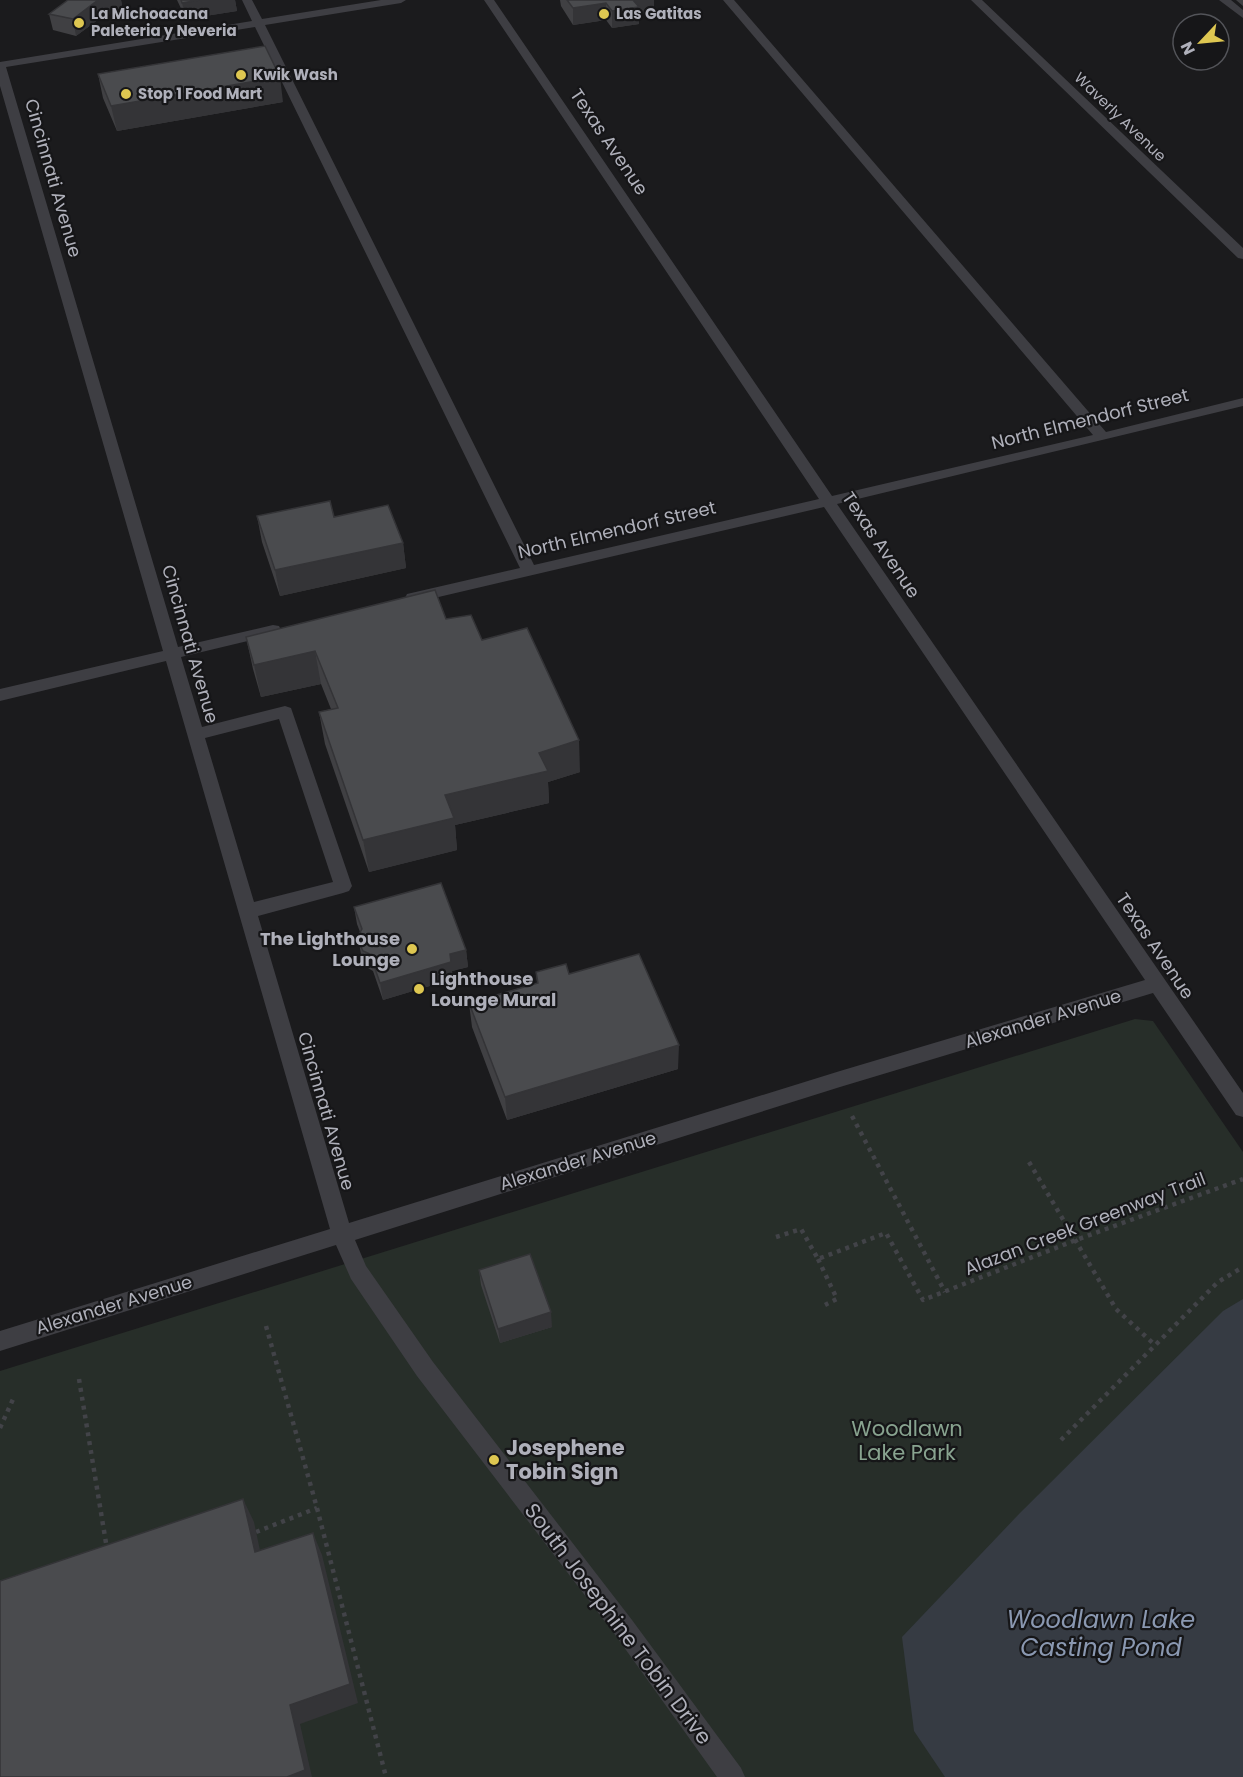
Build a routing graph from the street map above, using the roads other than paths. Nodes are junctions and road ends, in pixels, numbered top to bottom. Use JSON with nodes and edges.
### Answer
{"nodes":[{"id":1,"x":247,"y":0,"type":"edge"},
{"id":2,"x":401,"y":0,"type":"edge"},
{"id":3,"x":489,"y":0,"type":"edge"},
{"id":4,"x":728,"y":0,"type":"edge"},
{"id":5,"x":976,"y":0,"type":"edge"},
{"id":6,"x":1224,"y":0,"type":"edge"},
{"id":7,"x":1243,"y":15,"type":"edge"},
{"id":8,"x":258,"y":23,"type":"junction"},
{"id":9,"x":0,"y":66,"type":"edge"},
{"id":10,"x":1243,"y":255,"type":"edge"},
{"id":11,"x":1243,"y":402,"type":"edge"},
{"id":12,"x":1102,"y":437,"type":"junction"},
{"id":13,"x":828,"y":501,"type":"junction"},
{"id":14,"x":529,"y":571,"type":"junction"},
{"id":15,"x":394,"y":602,"type":"edge"},
{"id":16,"x":293,"y":626,"type":"edge"},
{"id":17,"x":173,"y":654,"type":"junction"},
{"id":18,"x":0,"y":695,"type":"edge"},
{"id":19,"x":196,"y":734,"type":"junction"},
{"id":20,"x":248,"y":911,"type":"junction"},
{"id":21,"x":1157,"y":984,"type":"junction"},
{"id":22,"x":1243,"y":1110,"type":"edge"},
{"id":23,"x":342,"y":1234,"type":"junction"},
{"id":24,"x":0,"y":1341,"type":"edge"},
{"id":25,"x":732,"y":1777,"type":"edge"}],
"edges":[{"from":1,"to":8,"type":"street"},
{"from":2,"to":8,"type":"street"},
{"from":3,"to":13,"type":"street","name":"Texas Avenue"},
{"from":4,"to":12,"type":"street"},
{"from":5,"to":10,"type":"street","name":"Waverly Avenue"},
{"from":6,"to":7,"type":"street"},
{"from":8,"to":9,"type":"street"},
{"from":8,"to":14,"type":"street"},
{"from":9,"to":17,"type":"street","name":"Cincinnati Avenue"},
{"from":11,"to":12,"type":"street","name":"North Elmendorf Street"},
{"from":12,"to":13,"type":"street","name":"North Elmendorf Street"},
{"from":13,"to":14,"type":"street","name":"North Elmendorf Street"},
{"from":13,"to":21,"type":"street","name":"Texas Avenue"},
{"from":14,"to":15,"type":"street","name":"North Elmendorf Street"},
{"from":16,"to":17,"type":"street"},
{"from":17,"to":18,"type":"street"},
{"from":17,"to":19,"type":"street","name":"Cincinnati Avenue"},
{"from":19,"to":20,"type":"street","name":"Cincinnati Avenue"},
{"from":19,"to":20,"type":"street"},
{"from":20,"to":23,"type":"street","name":"Cincinnati Avenue"},
{"from":21,"to":22,"type":"street","name":"Texas Avenue"},
{"from":21,"to":23,"type":"street","name":"Alexander Avenue"},
{"from":23,"to":24,"type":"street","name":"Alexander Avenue"},
{"from":23,"to":25,"type":"street","name":"South Josephine Tobin Drive"}]}
